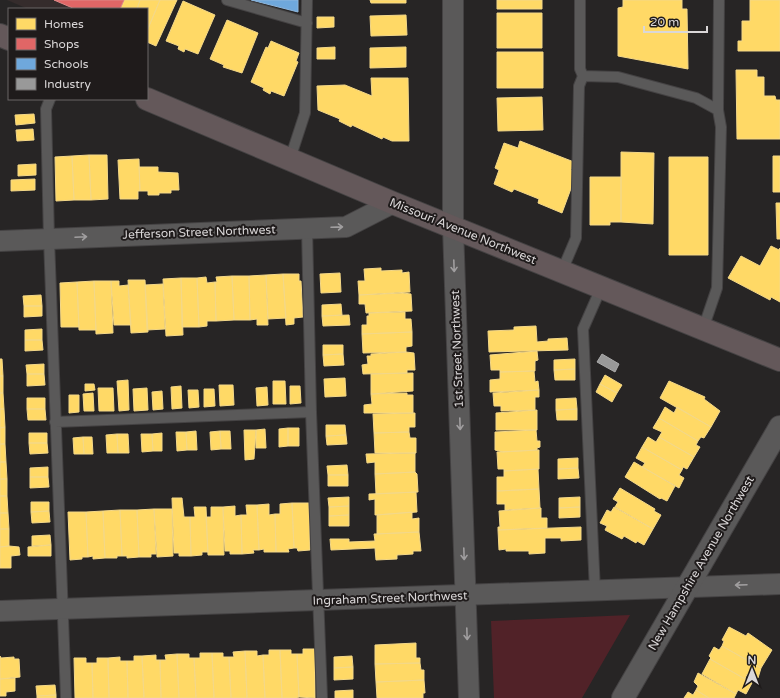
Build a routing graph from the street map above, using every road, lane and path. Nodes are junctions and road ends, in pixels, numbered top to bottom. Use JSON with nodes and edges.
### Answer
{"nodes":[{"id":1,"x":226,"y":0,"type":"edge"},
{"id":2,"x":307,"y":0,"type":"edge"},
{"id":3,"x":453,"y":0,"type":"edge"},
{"id":4,"x":580,"y":0,"type":"edge"},
{"id":5,"x":720,"y":0,"type":"edge"},
{"id":6,"x":307,"y":23,"type":"junction"},
{"id":7,"x":583,"y":76,"type":"junction"},
{"id":8,"x":148,"y":99,"type":"edge"},
{"id":9,"x":50,"y":100,"type":"edge"},
{"id":10,"x":718,"y":110,"type":"junction"},
{"id":11,"x":290,"y":159,"type":"junction"},
{"id":12,"x":393,"y":203,"type":"junction"},
{"id":13,"x":453,"y":227,"type":"junction"},
{"id":14,"x":307,"y":228,"type":"junction"},
{"id":15,"x":49,"y":239,"type":"junction"},
{"id":16,"x":0,"y":241,"type":"edge"},
{"id":17,"x":562,"y":271,"type":"junction"},
{"id":18,"x":601,"y":288,"type":"junction"},
{"id":19,"x":703,"y":329,"type":"junction"},
{"id":20,"x":780,"y":360,"type":"edge"},
{"id":21,"x":311,"y":412,"type":"junction"},
{"id":22,"x":56,"y":422,"type":"junction"},
{"id":23,"x":780,"y":427,"type":"edge"},
{"id":24,"x":780,"y":584,"type":"edge"},
{"id":25,"x":687,"y":587,"type":"junction"},
{"id":26,"x":595,"y":591,"type":"junction"},
{"id":27,"x":466,"y":595,"type":"junction"},
{"id":28,"x":318,"y":600,"type":"junction"},
{"id":29,"x":62,"y":609,"type":"junction"},
{"id":30,"x":0,"y":612,"type":"edge"},
{"id":31,"x":66,"y":698,"type":"edge"},
{"id":32,"x":322,"y":698,"type":"edge"},
{"id":33,"x":469,"y":698,"type":"edge"},
{"id":34,"x":623,"y":698,"type":"edge"}],
"edges":[{"from":1,"to":6,"type":"lane"},
{"from":2,"to":6,"type":"lane"},
{"from":3,"to":13,"type":"street","name":"1st Street Northwest"},
{"from":4,"to":7,"type":"lane"},
{"from":5,"to":10,"type":"lane"},
{"from":6,"to":11,"type":"lane"},
{"from":7,"to":10,"type":"lane"},
{"from":7,"to":17,"type":"lane"},
{"from":8,"to":11,"type":"main road","name":"Missouri Avenue Northwest"},
{"from":9,"to":15,"type":"lane"},
{"from":10,"to":19,"type":"lane"},
{"from":11,"to":12,"type":"main road","name":"Missouri Avenue Northwest"},
{"from":12,"to":13,"type":"main road","name":"Missouri Avenue Northwest"},
{"from":14,"to":12,"type":"street","name":"Jefferson Street Northwest","one_way":true},
{"from":13,"to":17,"type":"main road","name":"Missouri Avenue Northwest"},
{"from":13,"to":27,"type":"street","name":"1st Street Northwest","one_way":true},
{"from":15,"to":14,"type":"street","name":"Jefferson Street Northwest","one_way":true},
{"from":14,"to":21,"type":"lane"},
{"from":15,"to":16,"type":"street","name":"Jefferson Street Northwest"},
{"from":15,"to":22,"type":"lane"},
{"from":17,"to":18,"type":"main road","name":"Missouri Avenue Northwest"},
{"from":18,"to":19,"type":"main road","name":"Missouri Avenue Northwest"},
{"from":18,"to":26,"type":"lane"},
{"from":19,"to":20,"type":"main road","name":"Missouri Avenue Northwest"},
{"from":21,"to":22,"type":"lane"},
{"from":21,"to":28,"type":"lane"},
{"from":22,"to":29,"type":"lane"},
{"from":23,"to":25,"type":"main road","name":"New Hampshire Avenue Northwest"},
{"from":24,"to":25,"type":"street","name":"Ingraham Street Northwest","one_way":true},
{"from":25,"to":26,"type":"street","name":"Ingraham Street Northwest"},
{"from":25,"to":34,"type":"main road","name":"New Hampshire Avenue Northwest"},
{"from":26,"to":27,"type":"street","name":"Ingraham Street Northwest"},
{"from":27,"to":28,"type":"street","name":"Ingraham Street Northwest"},
{"from":27,"to":33,"type":"street","name":"1st Street Northwest","one_way":true},
{"from":28,"to":29,"type":"street","name":"Ingraham Street Northwest"},
{"from":28,"to":32,"type":"lane"},
{"from":29,"to":30,"type":"street","name":"Ingraham Street Northwest"},
{"from":29,"to":31,"type":"lane"}]}
